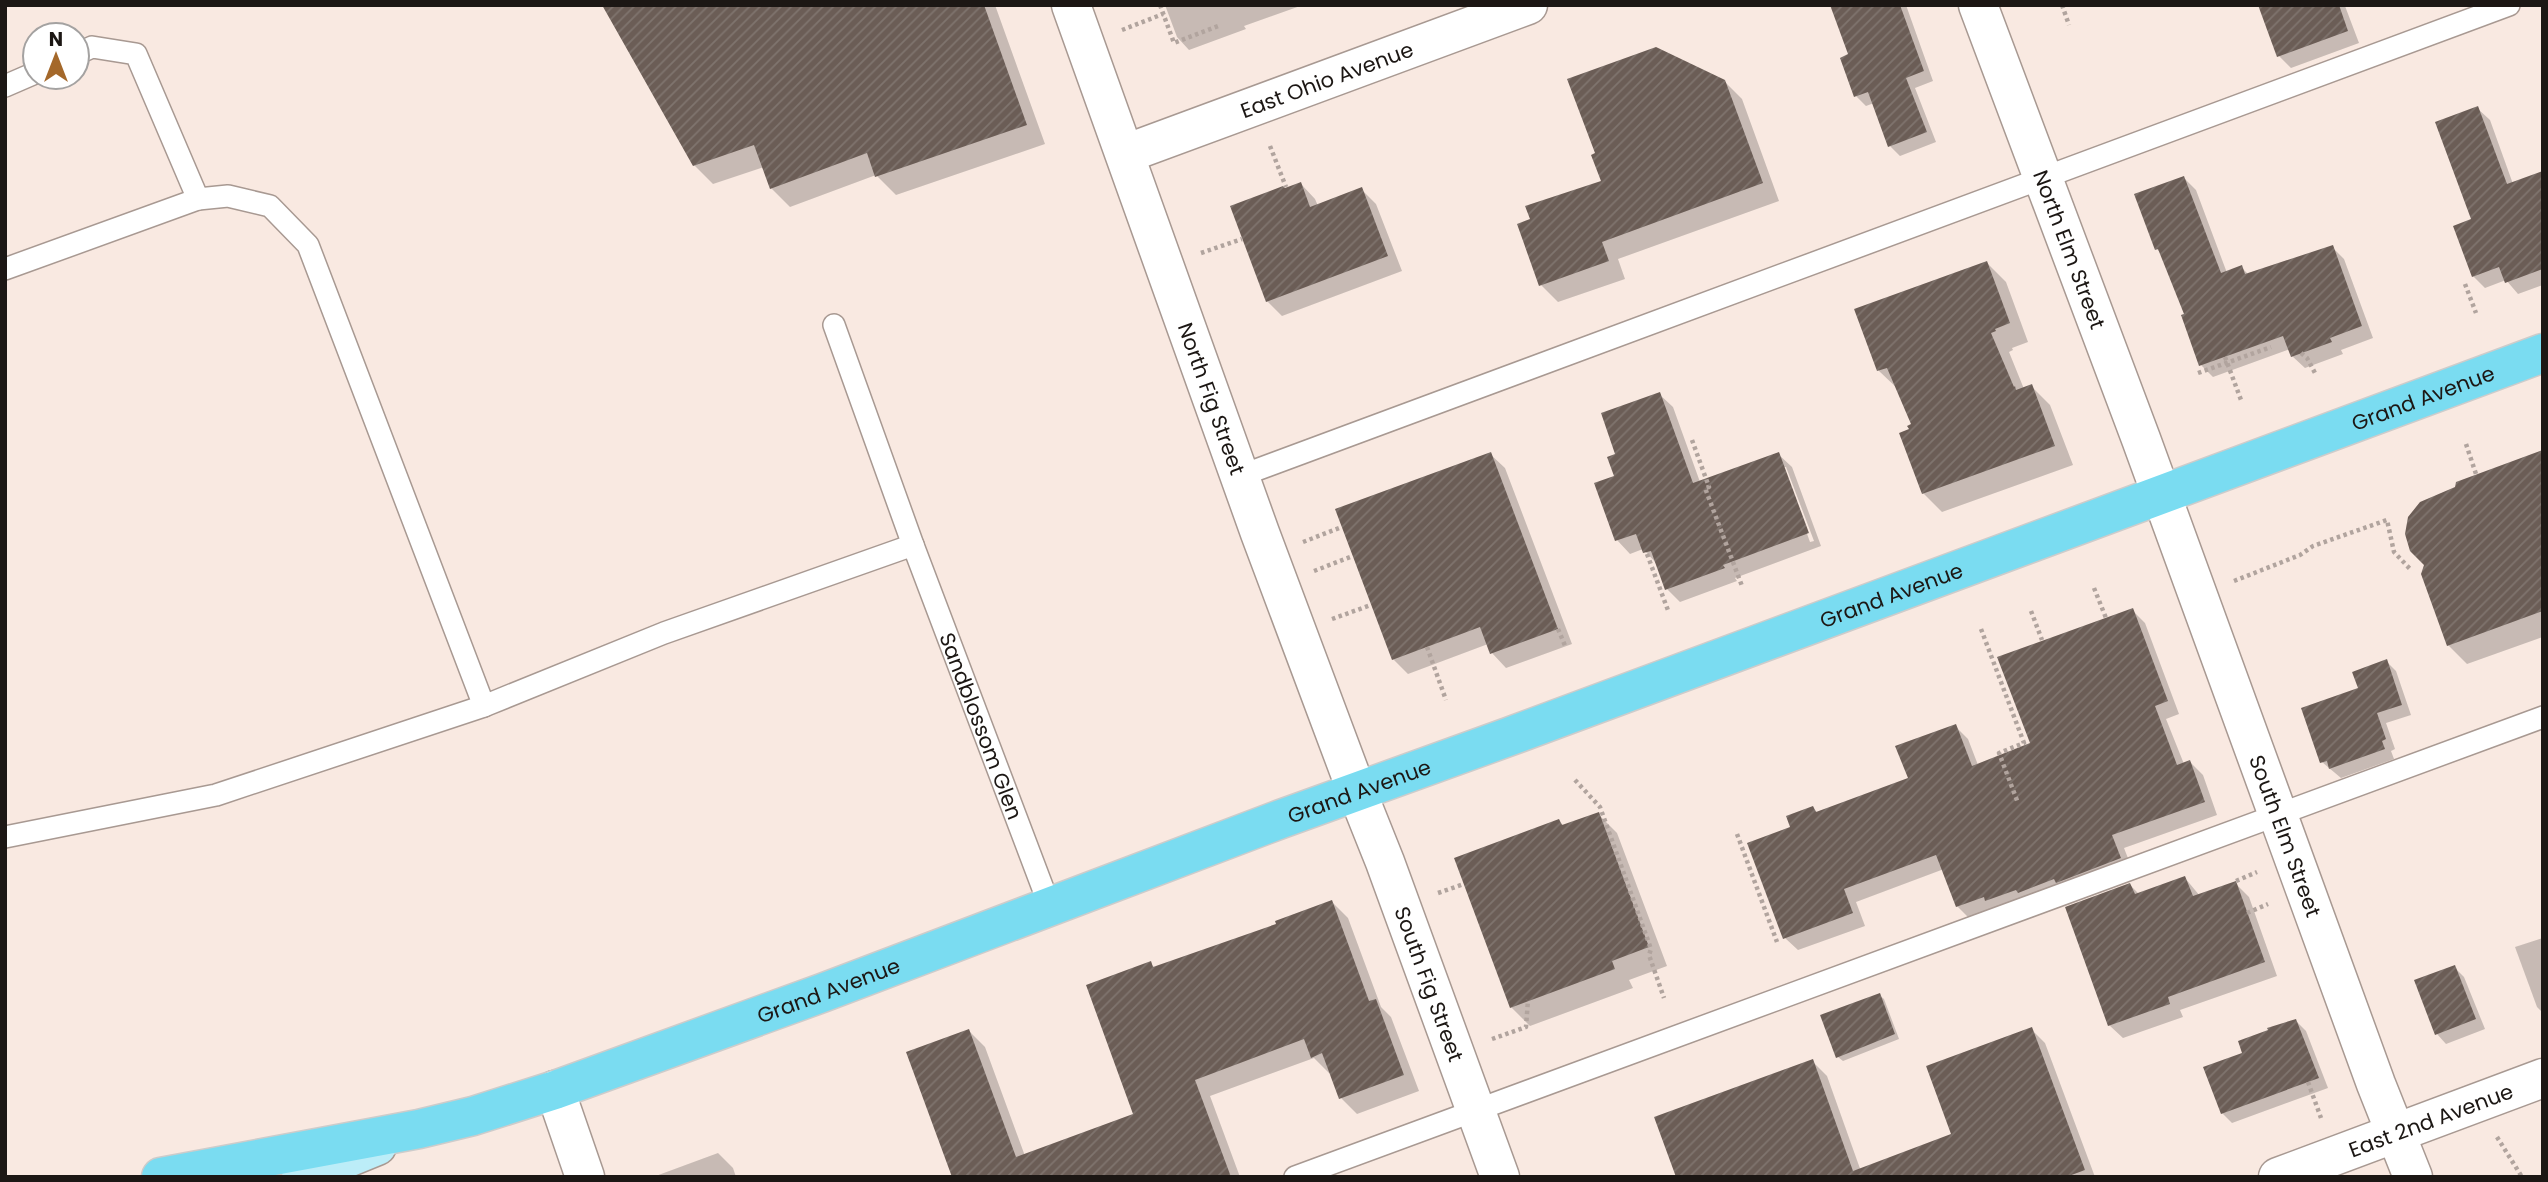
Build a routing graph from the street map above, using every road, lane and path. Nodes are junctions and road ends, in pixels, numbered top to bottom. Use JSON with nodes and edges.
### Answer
{"nodes":[{"id":1,"x":1071,"y":5,"type":"edge"},
{"id":2,"x":1160,"y":5,"type":"edge"},
{"id":3,"x":1528,"y":5,"type":"edge"},
{"id":4,"x":1978,"y":5,"type":"edge"},
{"id":5,"x":2062,"y":5,"type":"edge"},
{"id":6,"x":2509,"y":5,"type":"edge"},
{"id":7,"x":1163,"y":14,"type":"junction"},
{"id":8,"x":1221,"y":25,"type":"dead end"},
{"id":9,"x":2069,"y":25,"type":"dead end"},
{"id":10,"x":1114,"y":32,"type":"dead end"},
{"id":11,"x":91,"y":48,"type":"edge"},
{"id":12,"x":21,"y":79,"type":"edge"},
{"id":13,"x":5,"y":86,"type":"edge"},
{"id":14,"x":1270,"y":146,"type":"dead end"},
{"id":15,"x":1125,"y":154,"type":"junction"},
{"id":16,"x":2043,"y":178,"type":"junction"},
{"id":17,"x":1286,"y":187,"type":"dead end"},
{"id":18,"x":198,"y":199,"type":"junction"},
{"id":19,"x":1242,"y":239,"type":"dead end"},
{"id":20,"x":1196,"y":254,"type":"dead end"},
{"id":21,"x":5,"y":269,"type":"edge"},
{"id":22,"x":2465,"y":284,"type":"dead end"},
{"id":23,"x":2476,"y":313,"type":"dead end"},
{"id":24,"x":834,"y":325,"type":"dead end"},
{"id":25,"x":2271,"y":347,"type":"dead end"},
{"id":26,"x":2301,"y":353,"type":"dead end"},
{"id":27,"x":2543,"y":353,"type":"edge"},
{"id":28,"x":2225,"y":356,"type":"dead end"},
{"id":29,"x":2227,"y":363,"type":"junction"},
{"id":30,"x":2198,"y":373,"type":"dead end"},
{"id":31,"x":2315,"y":373,"type":"dead end"},
{"id":32,"x":2241,"y":400,"type":"dead end"},
{"id":33,"x":1692,"y":440,"type":"dead end"},
{"id":34,"x":2466,"y":444,"type":"dead end"},
{"id":35,"x":2476,"y":474,"type":"dead end"},
{"id":36,"x":1240,"y":476,"type":"junction"},
{"id":37,"x":2161,"y":494,"type":"junction"},
{"id":38,"x":1342,"y":527,"type":"dead end"},
{"id":39,"x":1302,"y":542,"type":"dead end"},
{"id":40,"x":913,"y":545,"type":"junction"},
{"id":41,"x":1647,"y":554,"type":"dead end"},
{"id":42,"x":1353,"y":556,"type":"dead end"},
{"id":43,"x":2412,"y":570,"type":"dead end"},
{"id":44,"x":1313,"y":571,"type":"dead end"},
{"id":45,"x":2231,"y":582,"type":"dead end"},
{"id":46,"x":1742,"y":586,"type":"dead end"},
{"id":47,"x":2094,"y":588,"type":"dead end"},
{"id":48,"x":1371,"y":605,"type":"dead end"},
{"id":49,"x":2031,"y":611,"type":"dead end"},
{"id":50,"x":1669,"y":613,"type":"dead end"},
{"id":51,"x":2106,"y":618,"type":"dead end"},
{"id":52,"x":1331,"y":620,"type":"dead end"},
{"id":53,"x":1558,"y":629,"type":"dead end"},
{"id":54,"x":1981,"y":629,"type":"dead end"},
{"id":55,"x":2042,"y":640,"type":"dead end"},
{"id":56,"x":1427,"y":647,"type":"dead end"},
{"id":57,"x":1566,"y":648,"type":"dead end"},
{"id":58,"x":1446,"y":700,"type":"dead end"},
{"id":59,"x":484,"y":706,"type":"junction"},
{"id":60,"x":2543,"y":717,"type":"edge"},
{"id":61,"x":1575,"y":780,"type":"dead end"},
{"id":62,"x":1357,"y":792,"type":"junction"},
{"id":63,"x":2018,"y":803,"type":"dead end"},
{"id":64,"x":2278,"y":814,"type":"junction"},
{"id":65,"x":1737,"y":834,"type":"dead end"},
{"id":66,"x":5,"y":837,"type":"edge"},
{"id":67,"x":2258,"y":872,"type":"dead end"},
{"id":68,"x":2236,"y":881,"type":"dead end"},
{"id":69,"x":1464,"y":884,"type":"dead end"},
{"id":70,"x":1437,"y":893,"type":"dead end"},
{"id":71,"x":2269,"y":904,"type":"dead end"},
{"id":72,"x":1049,"y":907,"type":"junction"},
{"id":73,"x":2247,"y":912,"type":"dead end"},
{"id":74,"x":1777,"y":943,"type":"dead end"},
{"id":75,"x":1664,"y":998,"type":"dead end"},
{"id":76,"x":1528,"y":1000,"type":"dead end"},
{"id":77,"x":1492,"y":1039,"type":"dead end"},
{"id":78,"x":2543,"y":1078,"type":"edge"},
{"id":79,"x":2308,"y":1082,"type":"dead end"},
{"id":80,"x":555,"y":1090,"type":"junction"},
{"id":81,"x":1476,"y":1110,"type":"junction"},
{"id":82,"x":2318,"y":1110,"type":"dead end"},
{"id":83,"x":419,"y":1129,"type":"junction"},
{"id":84,"x":2396,"y":1133,"type":"junction"},
{"id":85,"x":161,"y":1177,"type":"edge"},
{"id":86,"x":301,"y":1177,"type":"edge"},
{"id":87,"x":585,"y":1177,"type":"edge"},
{"id":88,"x":1295,"y":1177,"type":"edge"},
{"id":89,"x":1500,"y":1177,"type":"edge"},
{"id":90,"x":2278,"y":1177,"type":"edge"},
{"id":91,"x":2413,"y":1177,"type":"edge"}],
"edges":[{"from":1,"to":15,"type":"street","name":"North Fig Street"},
{"from":2,"to":7,"type":"path"},
{"from":3,"to":15,"type":"street","name":"East Ohio Avenue"},
{"from":4,"to":16,"type":"street","name":"North Elm Street"},
{"from":5,"to":9,"type":"path"},
{"from":6,"to":16,"type":"lane"},
{"from":7,"to":8,"type":"path"},
{"from":7,"to":10,"type":"path"},
{"from":11,"to":18,"type":"lane"},
{"from":12,"to":13,"type":"lane"},
{"from":14,"to":17,"type":"path"},
{"from":15,"to":36,"type":"street","name":"North Fig Street"},
{"from":16,"to":36,"type":"lane"},
{"from":16,"to":37,"type":"street","name":"North Elm Street"},
{"from":18,"to":21,"type":"lane"},
{"from":18,"to":59,"type":"lane"},
{"from":19,"to":20,"type":"path"},
{"from":22,"to":23,"type":"path"},
{"from":24,"to":40,"type":"lane","name":"Sandblossom Glen"},
{"from":25,"to":29,"type":"path"},
{"from":26,"to":31,"type":"path"},
{"from":27,"to":37,"type":"main road","name":"Grand Avenue"},
{"from":28,"to":29,"type":"path"},
{"from":29,"to":30,"type":"path"},
{"from":29,"to":32,"type":"path"},
{"from":33,"to":46,"type":"path"},
{"from":34,"to":35,"type":"path"},
{"from":36,"to":62,"type":"street","name":"North Fig Street"},
{"from":37,"to":62,"type":"main road","name":"Grand Avenue"},
{"from":37,"to":64,"type":"street","name":"South Elm Street"},
{"from":38,"to":39,"type":"path"},
{"from":40,"to":59,"type":"lane"},
{"from":40,"to":72,"type":"lane","name":"Sandblossom Glen"},
{"from":41,"to":50,"type":"path"},
{"from":42,"to":44,"type":"path"},
{"from":43,"to":45,"type":"path"},
{"from":47,"to":51,"type":"path"},
{"from":48,"to":52,"type":"path"},
{"from":49,"to":55,"type":"path"},
{"from":53,"to":57,"type":"path"},
{"from":54,"to":63,"type":"path"},
{"from":56,"to":58,"type":"path"},
{"from":59,"to":66,"type":"lane"},
{"from":60,"to":64,"type":"lane"},
{"from":61,"to":75,"type":"path"},
{"from":62,"to":72,"type":"main road","name":"Grand Avenue"},
{"from":62,"to":81,"type":"street","name":"South Fig Street"},
{"from":64,"to":81,"type":"lane"},
{"from":64,"to":84,"type":"street","name":"South Elm Street"},
{"from":65,"to":74,"type":"path"},
{"from":67,"to":68,"type":"path"},
{"from":69,"to":70,"type":"path"},
{"from":71,"to":73,"type":"path"},
{"from":72,"to":80,"type":"main road","name":"Grand Avenue"},
{"from":76,"to":77,"type":"path"},
{"from":78,"to":84,"type":"street","name":"East 2nd Avenue"},
{"from":79,"to":82,"type":"path"},
{"from":80,"to":83,"type":"main road","name":"Grand Avenue"},
{"from":80,"to":87,"type":"street"},
{"from":81,"to":88,"type":"lane"},
{"from":81,"to":89,"type":"street","name":"South Fig Street"},
{"from":83,"to":85,"type":"main road","name":"Grand Avenue"},
{"from":83,"to":86,"type":"main road"},
{"from":84,"to":90,"type":"street","name":"East 2nd Avenue"},
{"from":84,"to":91,"type":"street","name":"South Elm Street"}]}
